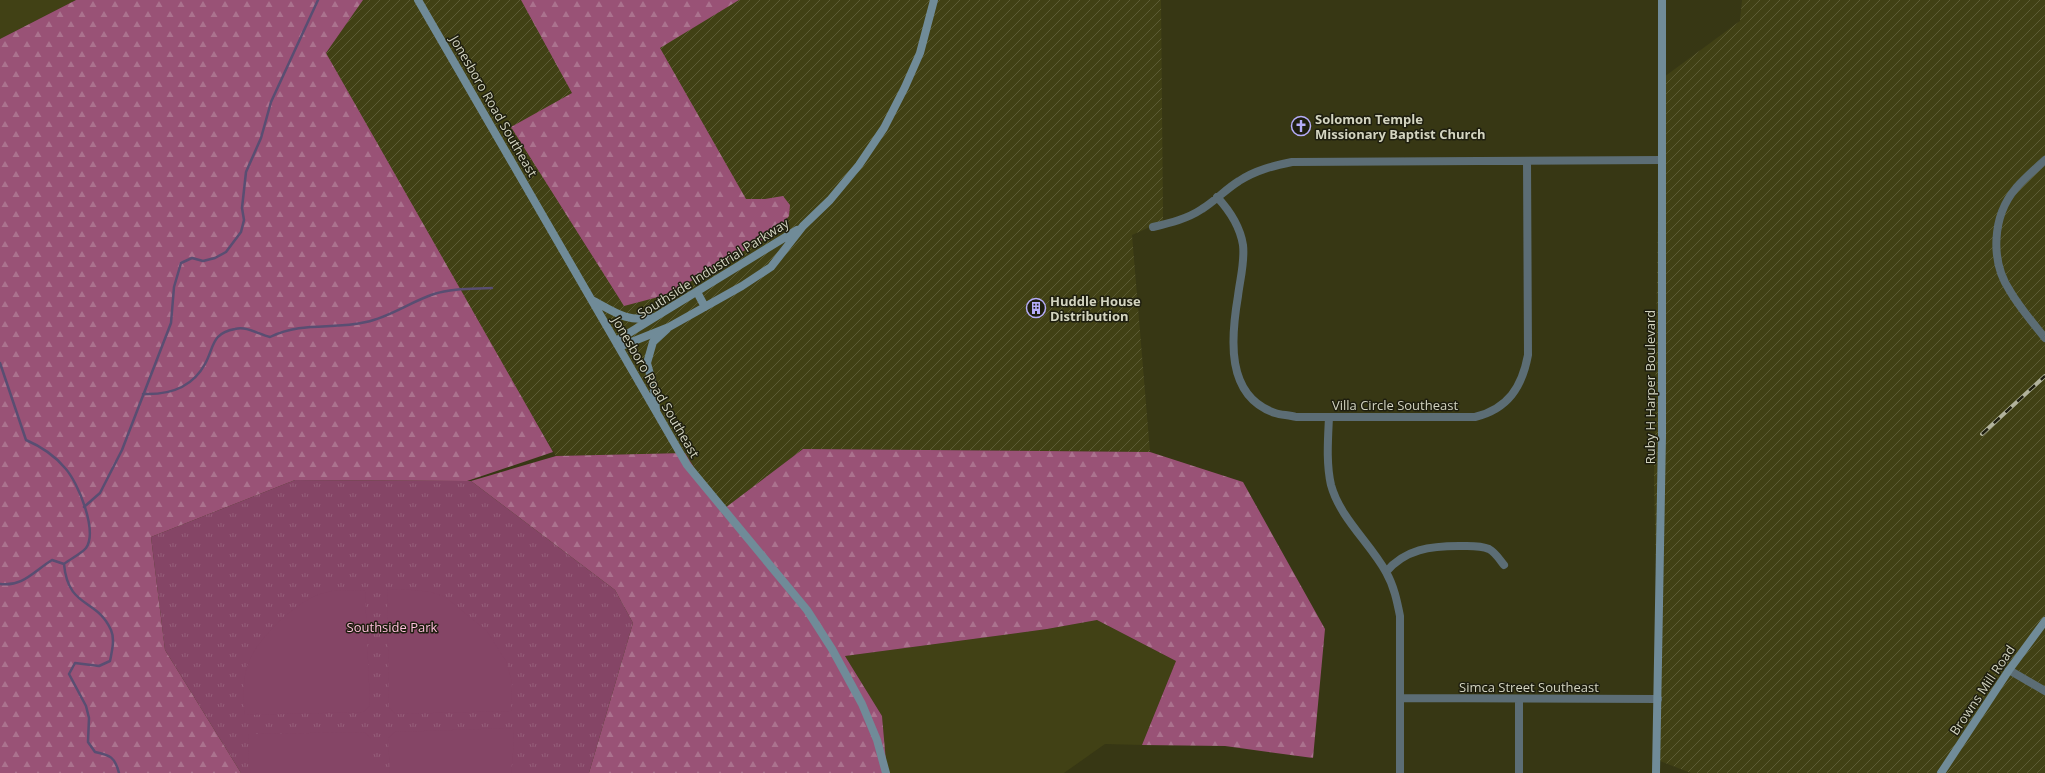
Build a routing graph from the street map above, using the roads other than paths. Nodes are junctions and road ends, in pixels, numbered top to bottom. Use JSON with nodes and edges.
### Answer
{"nodes":[{"id":1,"x":418,"y":0,"type":"edge"},
{"id":2,"x":934,"y":0,"type":"edge"},
{"id":3,"x":1662,"y":0,"type":"edge"},
{"id":4,"x":1662,"y":160,"type":"junction"},
{"id":5,"x":2045,"y":160,"type":"edge"},
{"id":6,"x":1527,"y":161,"type":"junction"},
{"id":7,"x":1217,"y":197,"type":"junction"},
{"id":8,"x":803,"y":226,"type":"junction"},
{"id":9,"x":1153,"y":227,"type":"dead end"},
{"id":10,"x":697,"y":292,"type":"junction"},
{"id":11,"x":592,"y":300,"type":"junction"},
{"id":12,"x":705,"y":307,"type":"junction"},
{"id":13,"x":662,"y":314,"type":"junction"},
{"id":14,"x":669,"y":326,"type":"junction"},
{"id":15,"x":2045,"y":338,"type":"edge"},
{"id":16,"x":617,"y":344,"type":"junction"},
{"id":17,"x":656,"y":412,"type":"junction"},
{"id":18,"x":1329,"y":417,"type":"junction"},
{"id":19,"x":1504,"y":565,"type":"dead end"},
{"id":20,"x":1386,"y":572,"type":"junction"},
{"id":21,"x":2045,"y":621,"type":"edge"},
{"id":22,"x":2009,"y":670,"type":"junction"},
{"id":23,"x":2045,"y":691,"type":"edge"},
{"id":24,"x":1401,"y":698,"type":"junction"},
{"id":25,"x":1519,"y":699,"type":"junction"},
{"id":26,"x":1658,"y":699,"type":"junction"},
{"id":27,"x":886,"y":773,"type":"edge"},
{"id":28,"x":1400,"y":773,"type":"edge"},
{"id":29,"x":1519,"y":773,"type":"edge"},
{"id":30,"x":1656,"y":773,"type":"edge"},
{"id":31,"x":1941,"y":773,"type":"edge"}],
"edges":[{"from":1,"to":11,"type":"street","name":"Jonesboro Road Southeast"},
{"from":2,"to":8,"type":"street","name":"Southside Industrial Parkway"},
{"from":3,"to":4,"type":"street","name":"Ruby H Harper Boulevard"},
{"from":4,"to":6,"type":"street"},
{"from":4,"to":26,"type":"street","name":"Ruby H Harper Boulevard"},
{"from":5,"to":15,"type":"street"},
{"from":6,"to":7,"type":"street"},
{"from":6,"to":18,"type":"street","name":"Villa Circle Southeast"},
{"from":7,"to":9,"type":"street"},
{"from":7,"to":18,"type":"street","name":"Villa Circle Southeast"},
{"from":8,"to":10,"type":"street","name":"Southside Industrial Parkway"},
{"from":8,"to":12,"type":"street","name":"Southside Industrial Parkway"},
{"from":10,"to":12,"type":"street"},
{"from":10,"to":13,"type":"street","name":"Southside Industrial Parkway"},
{"from":11,"to":13,"type":"street"},
{"from":11,"to":16,"type":"street","name":"Jonesboro Road Southeast"},
{"from":12,"to":14,"type":"street","name":"Southside Industrial Parkway"},
{"from":13,"to":16,"type":"street","name":"Southside Industrial Parkway"},
{"from":14,"to":16,"type":"street","name":"Southside Industrial Parkway"},
{"from":14,"to":17,"type":"street"},
{"from":16,"to":17,"type":"street","name":"Jonesboro Road Southeast"},
{"from":17,"to":27,"type":"street","name":"Jonesboro Road Southeast"},
{"from":18,"to":20,"type":"street"},
{"from":19,"to":20,"type":"street"},
{"from":20,"to":24,"type":"street"},
{"from":21,"to":22,"type":"street","name":"Browns Mill Road"},
{"from":22,"to":23,"type":"street"},
{"from":22,"to":31,"type":"street","name":"Browns Mill Road"},
{"from":24,"to":25,"type":"street","name":"Simca Street Southeast"},
{"from":24,"to":28,"type":"street"},
{"from":25,"to":26,"type":"street","name":"Simca Street Southeast"},
{"from":25,"to":29,"type":"street"},
{"from":26,"to":30,"type":"street","name":"Ruby H Harper Boulevard"}]}
